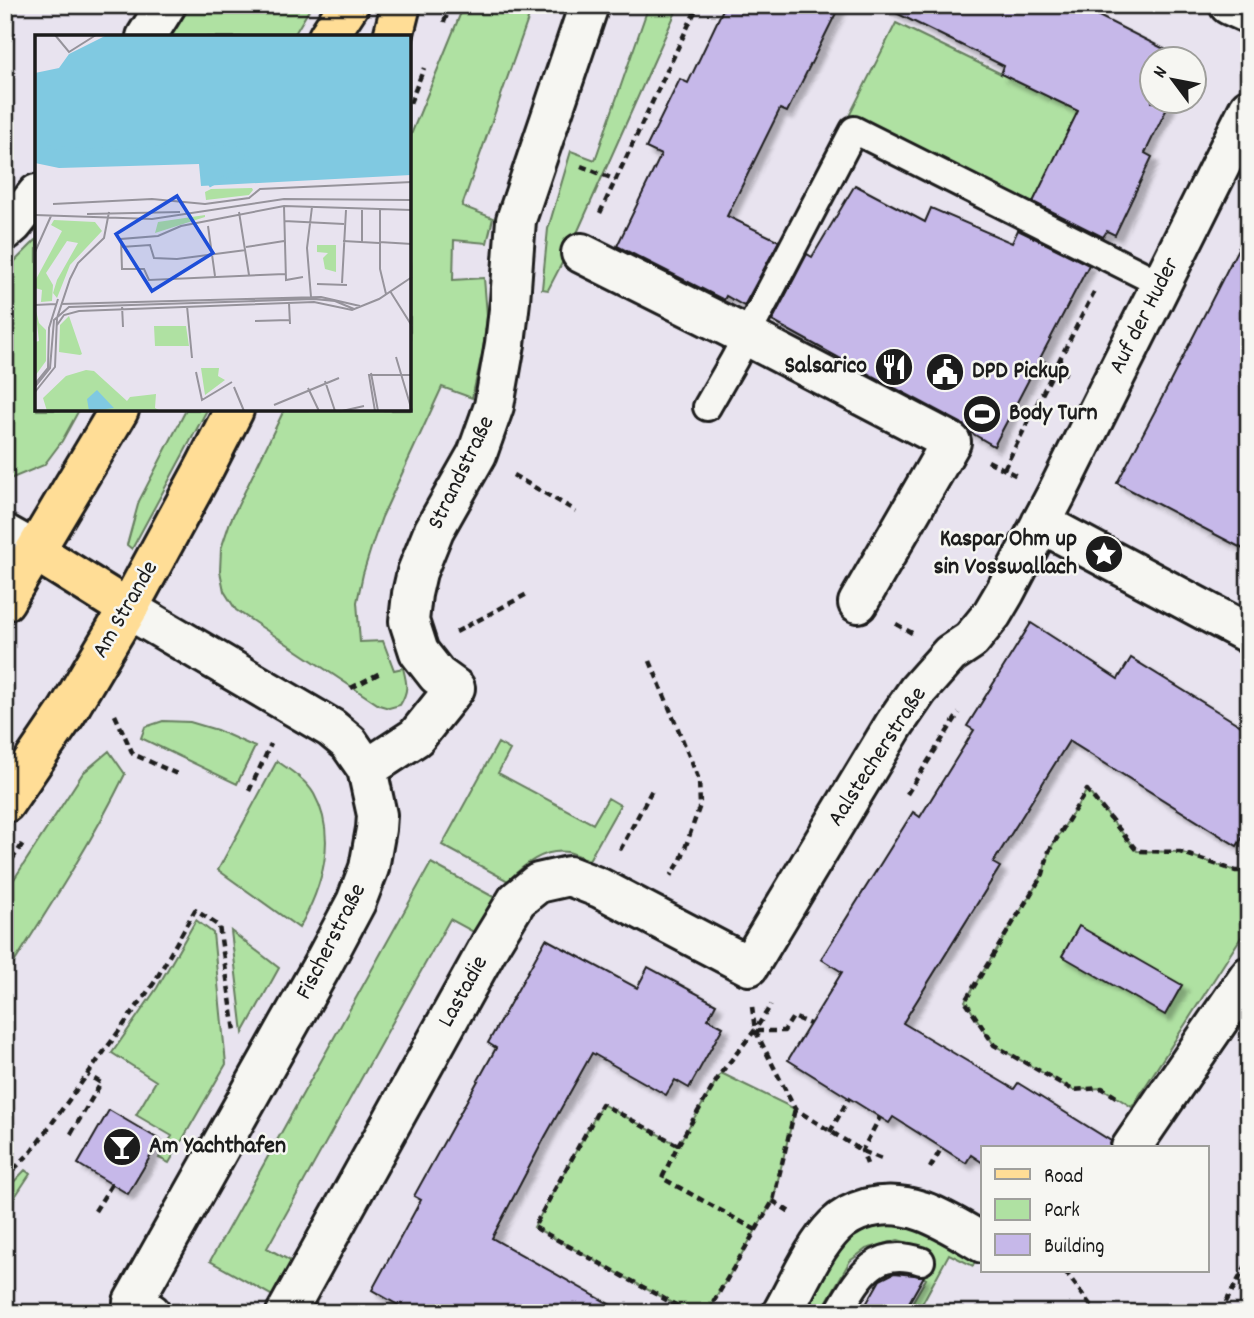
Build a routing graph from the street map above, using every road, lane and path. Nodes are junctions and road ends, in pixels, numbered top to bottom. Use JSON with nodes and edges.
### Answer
{"nodes":[{"id":1,"x":166,"y":5,"type":"edge"},
{"id":2,"x":349,"y":5,"type":"edge"},
{"id":3,"x":401,"y":5,"type":"edge"},
{"id":4,"x":589,"y":5,"type":"edge"},
{"id":5,"x":698,"y":5,"type":"edge"},
{"id":6,"x":1229,"y":5,"type":"edge"},
{"id":7,"x":1249,"y":14,"type":"edge"},
{"id":8,"x":147,"y":35,"type":"edge"},
{"id":9,"x":329,"y":35,"type":"edge"},
{"id":10,"x":394,"y":35,"type":"edge"},
{"id":11,"x":1249,"y":108,"type":"edge"},
{"id":12,"x":35,"y":196,"type":"edge"},
{"id":13,"x":5,"y":231,"type":"edge"},
{"id":14,"x":581,"y":253,"type":"joint"},
{"id":15,"x":1111,"y":258,"type":"junction"},
{"id":16,"x":1161,"y":284,"type":"junction"},
{"id":17,"x":747,"y":336,"type":"junction"},
{"id":18,"x":1039,"y":360,"type":"dead end"},
{"id":19,"x":1056,"y":369,"type":"junction"},
{"id":20,"x":1073,"y":378,"type":"dead end"},
{"id":21,"x":707,"y":407,"type":"dead end"},
{"id":22,"x":118,"y":411,"type":"edge"},
{"id":23,"x":233,"y":411,"type":"edge"},
{"id":24,"x":1004,"y":469,"type":"dead end"},
{"id":25,"x":515,"y":476,"type":"dead end"},
{"id":26,"x":576,"y":511,"type":"dead end"},
{"id":27,"x":1041,"y":523,"type":"junction"},
{"id":28,"x":20,"y":542,"type":"edge"},
{"id":29,"x":529,"y":593,"type":"dead end"},
{"id":30,"x":5,"y":601,"type":"edge"},
{"id":31,"x":858,"y":603,"type":"joint"},
{"id":32,"x":128,"y":609,"type":"junction"},
{"id":33,"x":1249,"y":634,"type":"edge"},
{"id":34,"x":419,"y":652,"type":"junction"},
{"id":35,"x":950,"y":654,"type":"junction"},
{"id":36,"x":650,"y":661,"type":"dead end"},
{"id":37,"x":115,"y":715,"type":"dead end"},
{"id":38,"x":271,"y":744,"type":"dead end"},
{"id":39,"x":367,"y":769,"type":"junction"},
{"id":40,"x":177,"y":774,"type":"dead end"},
{"id":41,"x":652,"y":790,"type":"dead end"},
{"id":42,"x":249,"y":791,"type":"dead end"},
{"id":43,"x":5,"y":803,"type":"edge"},
{"id":44,"x":1249,"y":871,"type":"edge"},
{"id":45,"x":600,"y":888,"type":"junction"},
{"id":46,"x":650,"y":914,"type":"junction"},
{"id":47,"x":748,"y":966,"type":"junction"},
{"id":48,"x":1249,"y":976,"type":"edge"},
{"id":49,"x":810,"y":1024,"type":"dead end"},
{"id":50,"x":755,"y":1030,"type":"junction"},
{"id":51,"x":235,"y":1032,"type":"dead end"},
{"id":52,"x":88,"y":1075,"type":"junction"},
{"id":53,"x":849,"y":1098,"type":"dead end"},
{"id":54,"x":1122,"y":1101,"type":"dead end"},
{"id":55,"x":795,"y":1109,"type":"junction"},
{"id":56,"x":830,"y":1132,"type":"junction"},
{"id":57,"x":71,"y":1134,"type":"dead end"},
{"id":58,"x":678,"y":1145,"type":"junction"},
{"id":59,"x":1132,"y":1146,"type":"edge"},
{"id":60,"x":942,"y":1147,"type":"dead end"},
{"id":61,"x":888,"y":1161,"type":"dead end"},
{"id":62,"x":925,"y":1177,"type":"dead end"},
{"id":63,"x":5,"y":1178,"type":"edge"},
{"id":64,"x":112,"y":1184,"type":"dead end"},
{"id":65,"x":95,"y":1211,"type":"dead end"},
{"id":66,"x":756,"y":1230,"type":"junction"},
{"id":67,"x":981,"y":1242,"type":"edge"},
{"id":68,"x":1249,"y":1259,"type":"edge"},
{"id":69,"x":921,"y":1261,"type":"dead end"},
{"id":70,"x":1066,"y":1272,"type":"edge"},
{"id":71,"x":151,"y":1313,"type":"edge"},
{"id":72,"x":286,"y":1313,"type":"edge"},
{"id":73,"x":690,"y":1313,"type":"edge"},
{"id":74,"x":706,"y":1313,"type":"edge"},
{"id":75,"x":782,"y":1313,"type":"edge"},
{"id":76,"x":838,"y":1313,"type":"edge"},
{"id":77,"x":1094,"y":1313,"type":"edge"},
{"id":78,"x":1220,"y":1313,"type":"edge"}],
"edges":[{"from":1,"to":8,"type":"street"},
{"from":2,"to":9,"type":"main road"},
{"from":3,"to":10,"type":"main road"},
{"from":4,"to":34,"type":"street","name":"Strandstraße"},
{"from":5,"to":14,"type":"path"},
{"from":6,"to":7,"type":"street"},
{"from":11,"to":16,"type":"street","name":"Auf der Huder"},
{"from":12,"to":13,"type":"street"},
{"from":14,"to":17,"type":"street"},
{"from":15,"to":16,"type":"lane"},
{"from":15,"to":17,"type":"lane"},
{"from":15,"to":19,"type":"path"},
{"from":16,"to":27,"type":"street","name":"Auf der Huder"},
{"from":17,"to":21,"type":"lane"},
{"from":17,"to":31,"type":"street"},
{"from":18,"to":19,"type":"path"},
{"from":19,"to":20,"type":"path"},
{"from":19,"to":24,"type":"path"},
{"from":22,"to":28,"type":"main road"},
{"from":23,"to":32,"type":"main road","name":"Am Strande"},
{"from":25,"to":26,"type":"path"},
{"from":27,"to":33,"type":"street"},
{"from":27,"to":35,"type":"street","name":"Aalstecherstraße"},
{"from":28,"to":30,"type":"main road"},
{"from":28,"to":32,"type":"main road"},
{"from":29,"to":34,"type":"path"},
{"from":31,"to":35,"type":"path"},
{"from":32,"to":39,"type":"street","name":"Fischerstraße"},
{"from":32,"to":43,"type":"main road","name":"Am Strande"},
{"from":34,"to":39,"type":"street","name":"Strandstraße"},
{"from":35,"to":47,"type":"street","name":"Aalstecherstraße"},
{"from":36,"to":46,"type":"path"},
{"from":37,"to":40,"type":"path"},
{"from":38,"to":42,"type":"path"},
{"from":39,"to":71,"type":"street","name":"Fischerstraße"},
{"from":41,"to":45,"type":"path"},
{"from":44,"to":54,"type":"path"},
{"from":45,"to":46,"type":"street","name":"Lastadie"},
{"from":45,"to":72,"type":"street","name":"Lastadie"},
{"from":46,"to":47,"type":"street","name":"Lastadie"},
{"from":47,"to":50,"type":"path"},
{"from":48,"to":59,"type":"street"},
{"from":49,"to":50,"type":"path"},
{"from":50,"to":55,"type":"path"},
{"from":50,"to":58,"type":"path"},
{"from":51,"to":52,"type":"path"},
{"from":52,"to":57,"type":"path"},
{"from":52,"to":63,"type":"path"},
{"from":53,"to":56,"type":"path"},
{"from":55,"to":56,"type":"path"},
{"from":55,"to":66,"type":"path"},
{"from":56,"to":61,"type":"path"},
{"from":58,"to":66,"type":"path"},
{"from":58,"to":73,"type":"path"},
{"from":60,"to":62,"type":"path"},
{"from":64,"to":65,"type":"path"},
{"from":66,"to":74,"type":"path"},
{"from":67,"to":75,"type":"street"},
{"from":68,"to":78,"type":"path"},
{"from":69,"to":76,"type":"lane"},
{"from":70,"to":77,"type":"path"}]}
